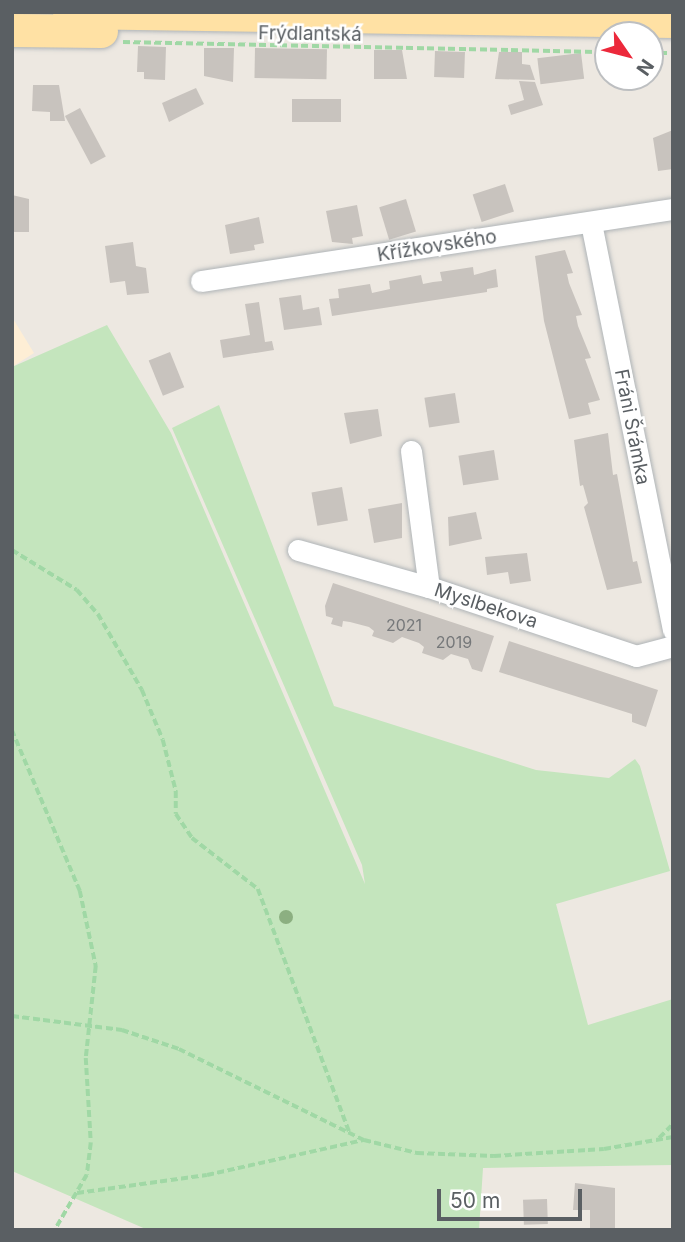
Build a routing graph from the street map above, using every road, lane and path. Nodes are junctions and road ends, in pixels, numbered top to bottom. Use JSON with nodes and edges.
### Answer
{"nodes":[{"id":1,"x":69,"y":12,"type":"edge"},
{"id":2,"x":594,"y":29,"type":"edge"},
{"id":3,"x":12,"y":30,"type":"edge"},
{"id":4,"x":594,"y":39,"type":"edge"},
{"id":5,"x":109,"y":42,"type":"dead end"},
{"id":6,"x":594,"y":52,"type":"edge"},
{"id":7,"x":673,"y":209,"type":"edge"},
{"id":8,"x":591,"y":223,"type":"junction"},
{"id":9,"x":201,"y":281,"type":"dead end"},
{"id":10,"x":411,"y":451,"type":"dead end"},
{"id":11,"x":12,"y":550,"type":"edge"},
{"id":12,"x":298,"y":550,"type":"dead end"},
{"id":13,"x":429,"y":587,"type":"junction"},
{"id":14,"x":673,"y":630,"type":"edge"},
{"id":15,"x":673,"y":646,"type":"edge"},
{"id":16,"x":12,"y":730,"type":"edge"},
{"id":17,"x":12,"y":1016,"type":"edge"},
{"id":18,"x":88,"y":1027,"type":"junction"},
{"id":19,"x":673,"y":1124,"type":"edge"},
{"id":20,"x":349,"y":1132,"type":"junction"},
{"id":21,"x":673,"y":1137,"type":"edge"},
{"id":22,"x":657,"y":1139,"type":"junction"},
{"id":23,"x":364,"y":1140,"type":"junction"},
{"id":24,"x":77,"y":1193,"type":"junction"},
{"id":25,"x":55,"y":1230,"type":"edge"}],
"edges":[{"from":1,"to":2,"type":"main road","name":"Frýdlantská"},
{"from":3,"to":4,"type":"main road","name":"Frýdlantská"},
{"from":5,"to":6,"type":"path"},
{"from":7,"to":8,"type":"street","name":"Křížkovského"},
{"from":8,"to":9,"type":"street","name":"Křížkovského"},
{"from":8,"to":14,"type":"street","name":"Fráni Šrámka"},
{"from":10,"to":13,"type":"street"},
{"from":11,"to":20,"type":"path"},
{"from":12,"to":13,"type":"street","name":"Myslbekova"},
{"from":13,"to":15,"type":"street","name":"Myslbekova"},
{"from":16,"to":18,"type":"path"},
{"from":17,"to":18,"type":"path"},
{"from":18,"to":20,"type":"path"},
{"from":18,"to":24,"type":"path"},
{"from":19,"to":22,"type":"path"},
{"from":20,"to":23,"type":"path"},
{"from":21,"to":22,"type":"path"},
{"from":22,"to":23,"type":"path"},
{"from":23,"to":24,"type":"path"},
{"from":24,"to":25,"type":"path"}]}
